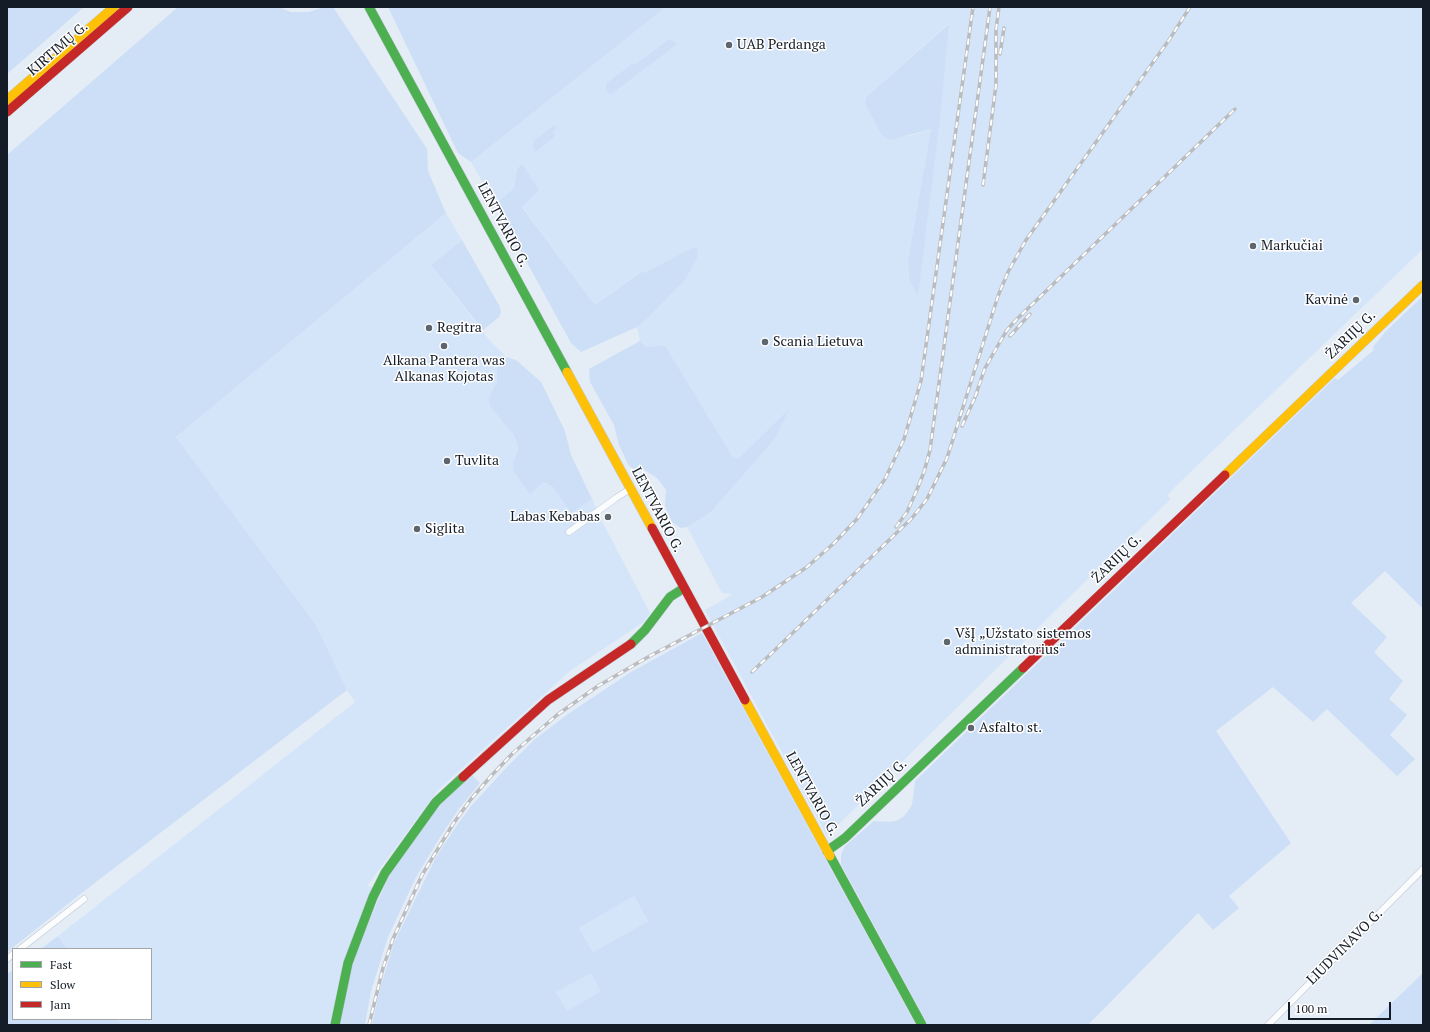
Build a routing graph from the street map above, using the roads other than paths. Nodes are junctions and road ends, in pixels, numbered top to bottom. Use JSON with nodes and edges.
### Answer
{"nodes":[{"id":1,"x":114,"y":7,"type":"edge"},
{"id":2,"x":128,"y":7,"type":"edge"},
{"id":3,"x":369,"y":7,"type":"edge"},
{"id":4,"x":7,"y":100,"type":"edge"},
{"id":5,"x":7,"y":112,"type":"edge"},
{"id":6,"x":1423,"y":285,"type":"edge"},
{"id":7,"x":630,"y":489,"type":"junction"},
{"id":8,"x":569,"y":532,"type":"dead end"},
{"id":9,"x":684,"y":588,"type":"junction"},
{"id":10,"x":827,"y":851,"type":"junction"},
{"id":11,"x":1423,"y":869,"type":"edge"},
{"id":12,"x":84,"y":898,"type":"dead end"},
{"id":13,"x":21,"y":948,"type":"edge"},
{"id":14,"x":335,"y":1025,"type":"edge"},
{"id":15,"x":922,"y":1025,"type":"edge"},
{"id":16,"x":1268,"y":1025,"type":"edge"}],
"edges":[{"from":1,"to":4,"type":"main road","name":"KIRTIMŲ G."},
{"from":2,"to":5,"type":"main road","name":"KIRTIMŲ G."},
{"from":3,"to":7,"type":"main road","name":"LENTVARIO G."},
{"from":6,"to":10,"type":"main road","name":"ŽARIJŲ G."},
{"from":7,"to":8,"type":"street"},
{"from":7,"to":9,"type":"main road","name":"LENTVARIO G."},
{"from":9,"to":10,"type":"main road","name":"LENTVARIO G."},
{"from":9,"to":14,"type":"main road"},
{"from":10,"to":15,"type":"main road","name":"LENTVARIO G."},
{"from":11,"to":16,"type":"street","name":"LIUDVINAVO G."},
{"from":12,"to":13,"type":"street"}]}
